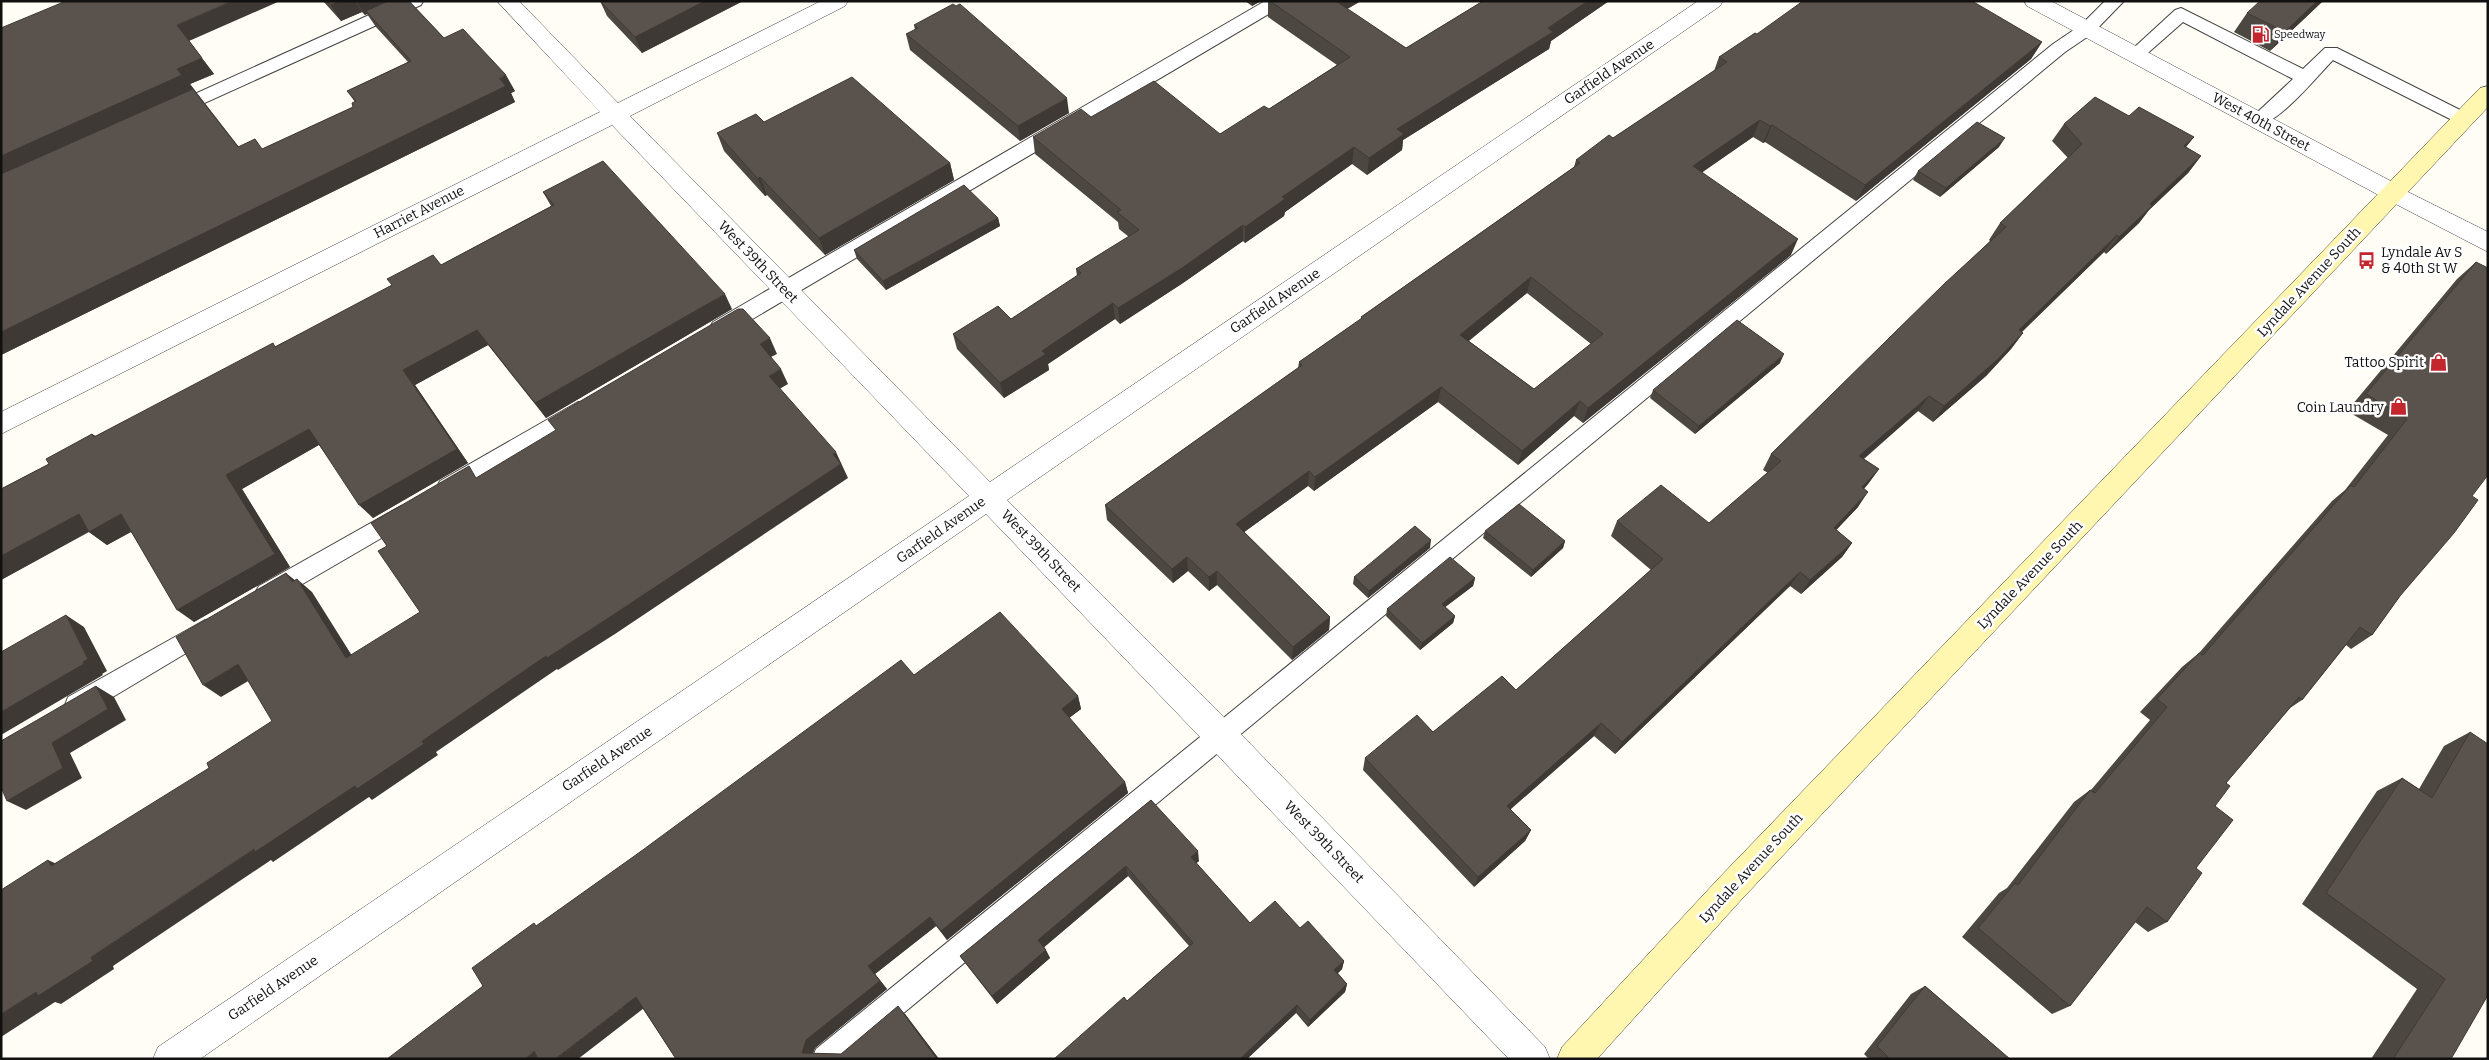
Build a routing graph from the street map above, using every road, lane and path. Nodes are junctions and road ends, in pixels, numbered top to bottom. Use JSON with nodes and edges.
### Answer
{"nodes":[{"id":1,"x":415,"y":1,"type":"edge"},
{"id":2,"x":507,"y":1,"type":"edge"},
{"id":3,"x":838,"y":1,"type":"edge"},
{"id":4,"x":1278,"y":1,"type":"edge"},
{"id":5,"x":1713,"y":1,"type":"edge"},
{"id":6,"x":2034,"y":1,"type":"edge"},
{"id":7,"x":2116,"y":1,"type":"edge"},
{"id":8,"x":2087,"y":30,"type":"junction"},
{"id":9,"x":2135,"y":55,"type":"junction"},
{"id":10,"x":2306,"y":78,"type":"junction"},
{"id":11,"x":2488,"y":94,"type":"edge"},
{"id":12,"x":613,"y":113,"type":"junction"},
{"id":13,"x":154,"y":119,"type":"edge"},
{"id":14,"x":2464,"y":119,"type":"junction"},
{"id":15,"x":2258,"y":121,"type":"junction"},
{"id":16,"x":2394,"y":194,"type":"junction"},
{"id":17,"x":2488,"y":243,"type":"edge"},
{"id":18,"x":784,"y":290,"type":"junction"},
{"id":19,"x":706,"y":336,"type":"edge"},
{"id":20,"x":594,"y":401,"type":"edge"},
{"id":21,"x":1,"y":424,"type":"edge"},
{"id":22,"x":989,"y":497,"type":"junction"},
{"id":23,"x":250,"y":603,"type":"edge"},
{"id":24,"x":225,"y":618,"type":"edge"},
{"id":25,"x":61,"y":714,"type":"edge"},
{"id":26,"x":1220,"y":734,"type":"junction"},
{"id":27,"x":170,"y":1059,"type":"edge"},
{"id":28,"x":826,"y":1059,"type":"edge"},
{"id":29,"x":1534,"y":1059,"type":"edge"},
{"id":30,"x":1574,"y":1059,"type":"edge"}],
"edges":[{"from":1,"to":13,"type":"lane"},
{"from":2,"to":12,"type":"street","name":"West 39th Street"},
{"from":3,"to":12,"type":"street","name":"Harriet Avenue"},
{"from":4,"to":18,"type":"lane"},
{"from":5,"to":22,"type":"street","name":"Garfield Avenue"},
{"from":6,"to":8,"type":"street","name":"West 40th Street"},
{"from":7,"to":8,"type":"lane"},
{"from":8,"to":9,"type":"street","name":"West 40th Street"},
{"from":8,"to":26,"type":"lane"},
{"from":9,"to":10,"type":"lane"},
{"from":9,"to":15,"type":"street","name":"West 40th Street"},
{"from":10,"to":14,"type":"lane"},
{"from":10,"to":15,"type":"lane"},
{"from":11,"to":14,"type":"main road","name":"Lyndale Avenue South"},
{"from":12,"to":18,"type":"street","name":"West 39th Street"},
{"from":12,"to":21,"type":"street","name":"Harriet Avenue"},
{"from":14,"to":16,"type":"main road","name":"Lyndale Avenue South"},
{"from":15,"to":16,"type":"street","name":"West 40th Street"},
{"from":16,"to":17,"type":"street","name":"West 40th Street"},
{"from":16,"to":30,"type":"main road","name":"Lyndale Avenue South"},
{"from":18,"to":19,"type":"lane"},
{"from":18,"to":22,"type":"street","name":"West 39th Street"},
{"from":20,"to":23,"type":"lane"},
{"from":22,"to":26,"type":"street","name":"West 39th Street"},
{"from":22,"to":27,"type":"street","name":"Garfield Avenue"},
{"from":24,"to":25,"type":"lane"},
{"from":26,"to":28,"type":"lane"},
{"from":26,"to":29,"type":"street","name":"West 39th Street"}]}
